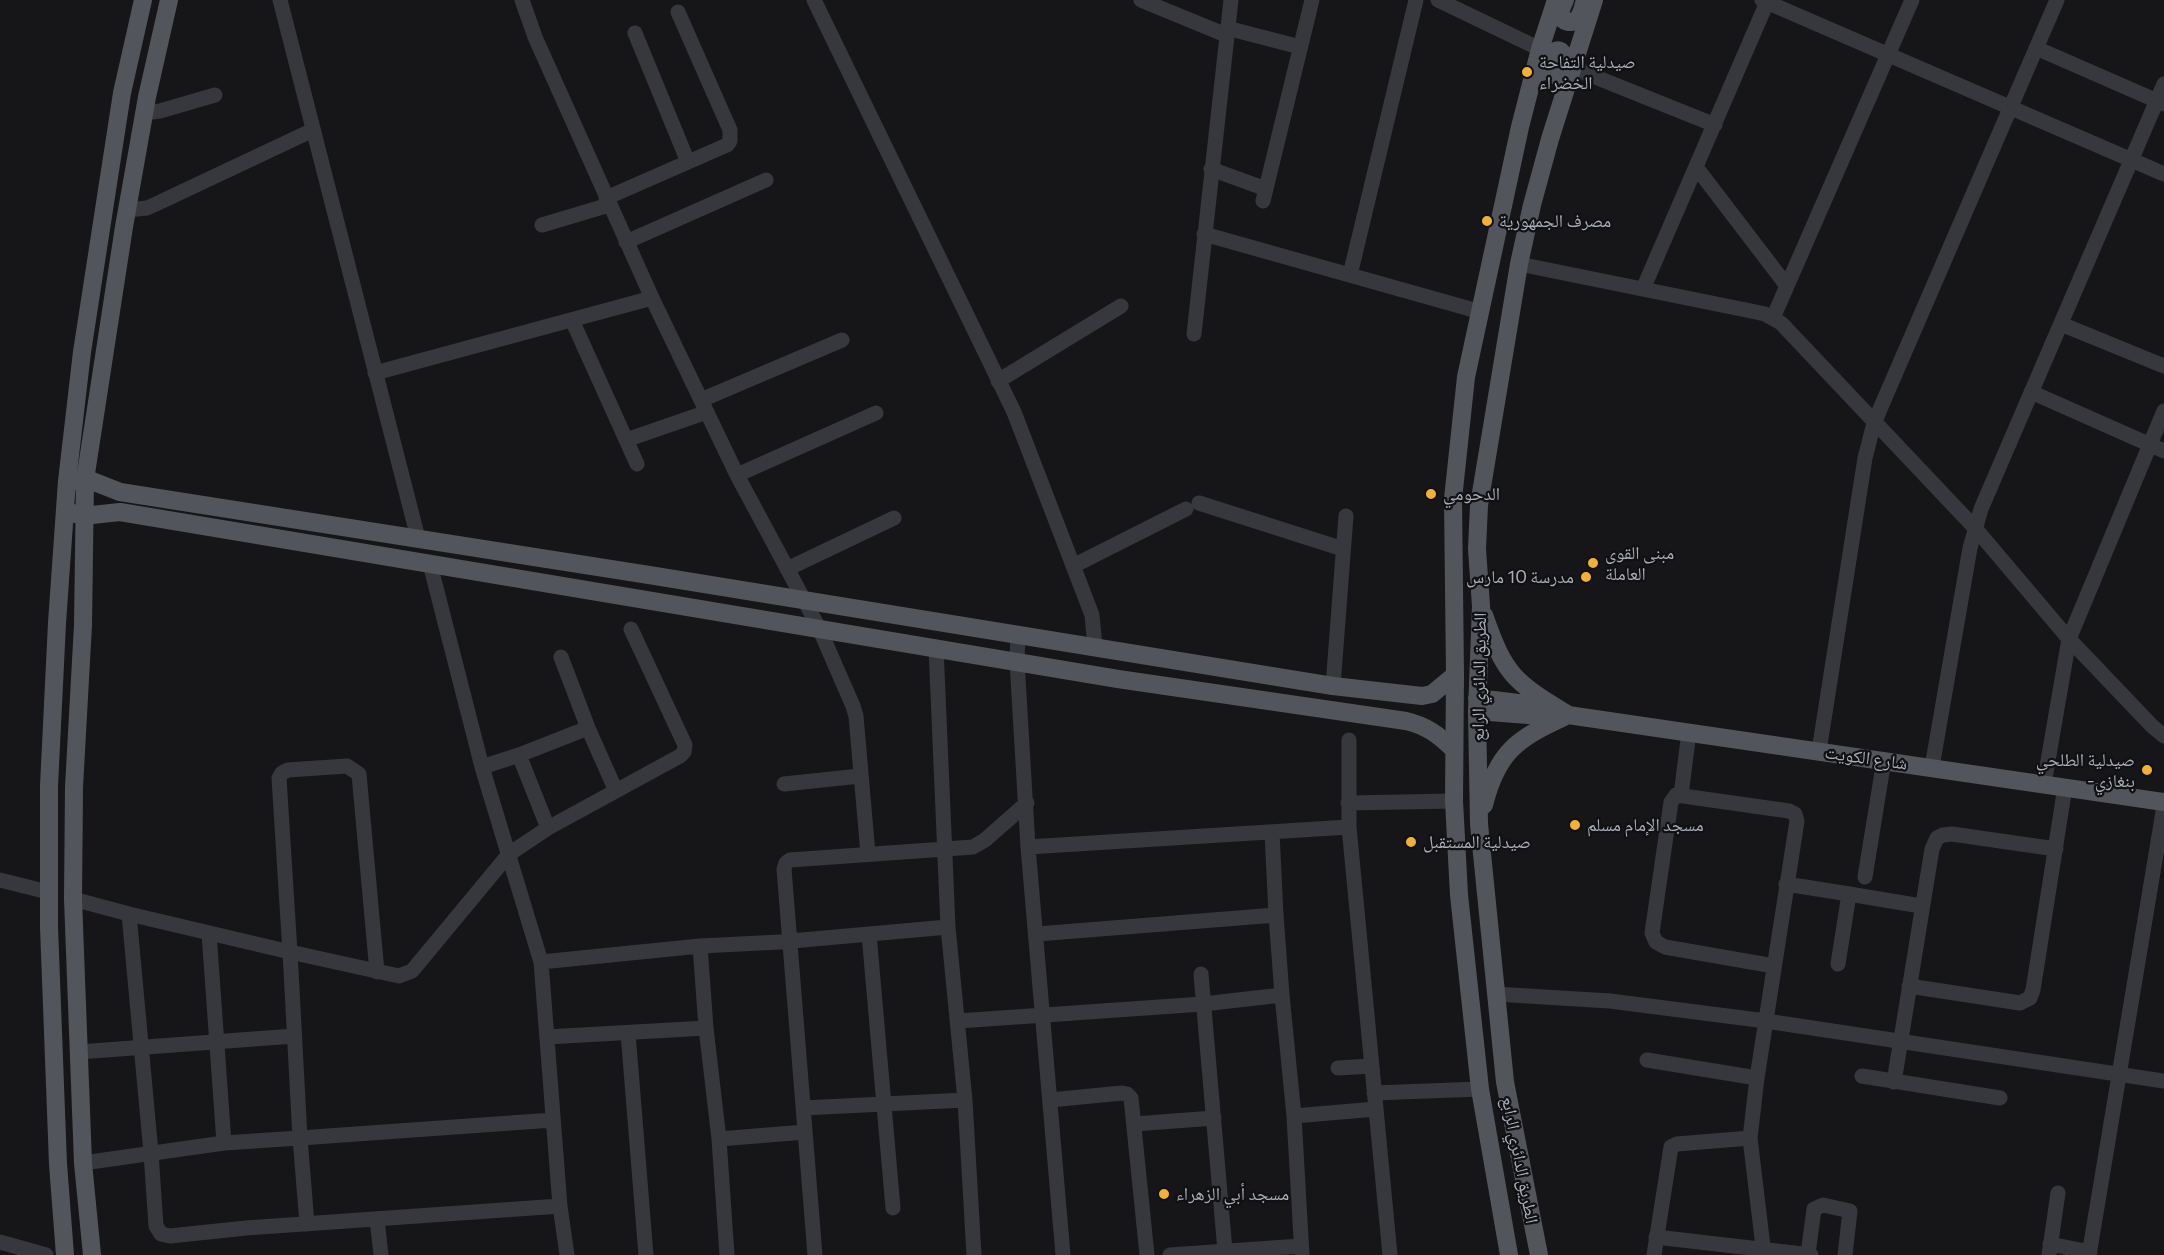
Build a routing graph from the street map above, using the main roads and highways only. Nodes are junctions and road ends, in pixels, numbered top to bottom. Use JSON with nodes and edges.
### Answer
{"nodes":[{"id":1,"x":143,"y":0,"type":"edge"},
{"id":2,"x":169,"y":0,"type":"edge"},
{"id":3,"x":1556,"y":0,"type":"edge"},
{"id":4,"x":1565,"y":0,"type":"edge"},
{"id":5,"x":1585,"y":0,"type":"edge"},
{"id":6,"x":1594,"y":0,"type":"edge"},
{"id":7,"x":1522,"y":121,"type":"junction"},
{"id":8,"x":1538,"y":184,"type":"junction"},
{"id":9,"x":92,"y":438,"type":"junction"},
{"id":10,"x":76,"y":481,"type":"junction"},
{"id":11,"x":120,"y":492,"type":"junction"},
{"id":12,"x":65,"y":511,"type":"junction"},
{"id":13,"x":120,"y":512,"type":"junction"},
{"id":14,"x":83,"y":516,"type":"junction"},
{"id":15,"x":82,"y":546,"type":"junction"},
{"id":16,"x":1481,"y":606,"type":"junction"},
{"id":17,"x":1455,"y":675,"type":"junction"},
{"id":18,"x":1477,"y":705,"type":"junction"},
{"id":19,"x":1568,"y":715,"type":"junction"},
{"id":20,"x":1454,"y":750,"type":"junction"},
{"id":21,"x":2164,"y":804,"type":"edge"},
{"id":22,"x":1479,"y":824,"type":"junction"},
{"id":23,"x":65,"y":1255,"type":"edge"},
{"id":24,"x":92,"y":1255,"type":"edge"},
{"id":25,"x":1509,"y":1255,"type":"edge"},
{"id":26,"x":1539,"y":1255,"type":"edge"}],
"edges":[{"from":1,"to":10,"type":"main road"},
{"from":2,"to":9,"type":"main road"},
{"from":3,"to":7,"type":"main road","name":"الطريق الدائري الرابع"},
{"from":4,"to":5,"type":"main road"},
{"from":6,"to":8,"type":"main road","name":"الطريق الدائري الرابع"},
{"from":7,"to":8,"type":"main road"},
{"from":7,"to":17,"type":"main road","name":"الطريق الدائري الرابع"},
{"from":8,"to":16,"type":"main road","name":"الطريق الدائري الرابع"},
{"from":9,"to":10,"type":"main road"},
{"from":9,"to":11,"type":"main road"},
{"from":10,"to":11,"type":"main road"},
{"from":10,"to":12,"type":"main road"},
{"from":10,"to":14,"type":"main road"},
{"from":11,"to":13,"type":"main road"},
{"from":11,"to":17,"type":"main road"},
{"from":12,"to":14,"type":"main road"},
{"from":12,"to":23,"type":"main road"},
{"from":13,"to":14,"type":"main road"},
{"from":13,"to":15,"type":"main road"},
{"from":13,"to":20,"type":"main road"},
{"from":14,"to":15,"type":"main road"},
{"from":15,"to":24,"type":"main road"},
{"from":16,"to":18,"type":"main road","name":"الطريق الدائري الرابع"},
{"from":16,"to":19,"type":"main road"},
{"from":17,"to":20,"type":"main road","name":"الطريق الدائري الرابع"},
{"from":18,"to":19,"type":"main road","name":"شارع الكويت"},
{"from":18,"to":22,"type":"main road","name":"الطريق الدائري الرابع"},
{"from":19,"to":21,"type":"main road","name":"شارع الكويت"},
{"from":19,"to":22,"type":"main road"},
{"from":20,"to":25,"type":"main road","name":"الطريق الدائري الرابع"},
{"from":22,"to":26,"type":"main road","name":"الطريق الدائري الرابع"}]}
